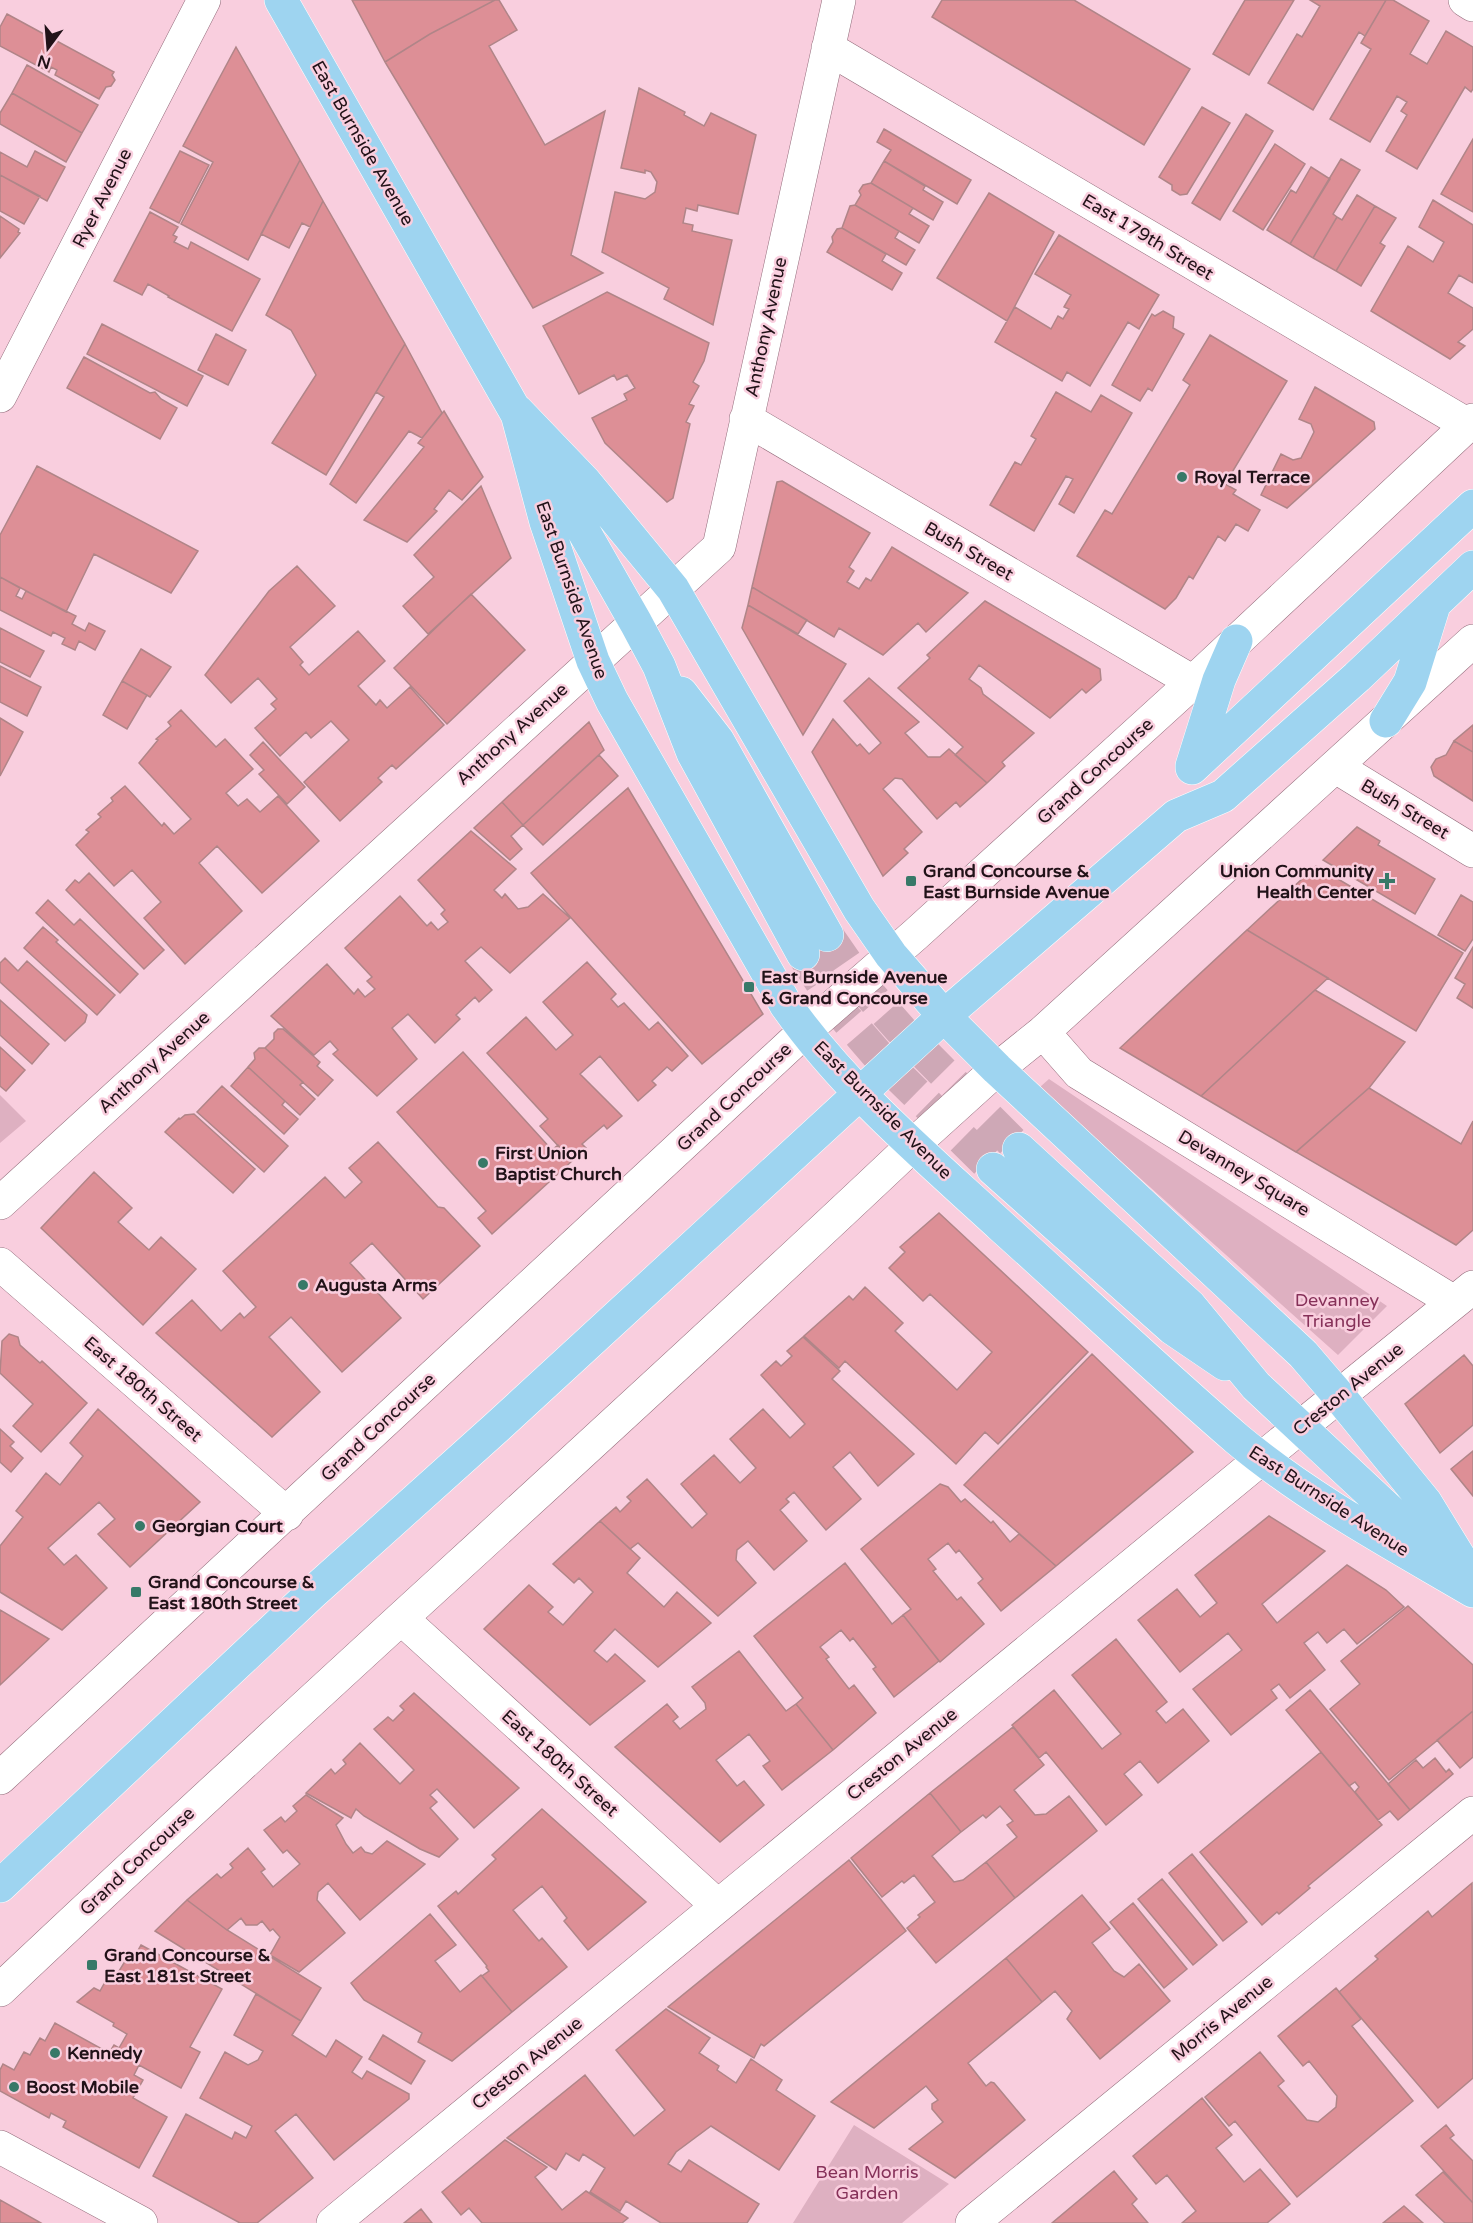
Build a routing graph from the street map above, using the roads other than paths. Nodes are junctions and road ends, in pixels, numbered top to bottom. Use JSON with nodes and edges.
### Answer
{"nodes":[{"id":1,"x":204,"y":0,"type":"edge"},
{"id":2,"x":281,"y":0,"type":"edge"},
{"id":3,"x":838,"y":0,"type":"edge"},
{"id":4,"x":1465,"y":0,"type":"edge"},
{"id":5,"x":1473,"y":4,"type":"edge"},
{"id":6,"x":828,"y":48,"type":"junction"},
{"id":7,"x":0,"y":396,"type":"edge"},
{"id":8,"x":516,"y":410,"type":"junction"},
{"id":9,"x":746,"y":420,"type":"junction"},
{"id":10,"x":1470,"y":423,"type":"edge"},
{"id":11,"x":1473,"y":506,"type":"edge"},
{"id":12,"x":1473,"y":567,"type":"edge"},
{"id":13,"x":673,"y":589,"type":"junction"},
{"id":14,"x":1435,"y":603,"type":"junction"},
{"id":15,"x":636,"y":623,"type":"junction"},
{"id":16,"x":1236,"y":641,"type":"junction"},
{"id":17,"x":1473,"y":641,"type":"edge"},
{"id":18,"x":593,"y":661,"type":"junction"},
{"id":19,"x":1193,"y":682,"type":"junction"},
{"id":20,"x":1386,"y":722,"type":"junction"},
{"id":21,"x":1336,"y":767,"type":"junction"},
{"id":22,"x":1192,"y":768,"type":"junction"},
{"id":23,"x":1176,"y":816,"type":"junction"},
{"id":24,"x":1473,"y":850,"type":"edge"},
{"id":25,"x":815,"y":945,"type":"tunnel mouth"},
{"id":26,"x":891,"y":955,"type":"junction"},
{"id":27,"x":944,"y":1016,"type":"junction"},
{"id":28,"x":805,"y":1031,"type":"junction"},
{"id":29,"x":1043,"y":1032,"type":"junction"},
{"id":30,"x":997,"y":1069,"type":"junction"},
{"id":31,"x":860,"y":1093,"type":"junction"},
{"id":32,"x":913,"y":1145,"type":"junction"},
{"id":33,"x":1019,"y":1149,"type":"tunnel mouth"},
{"id":34,"x":993,"y":1169,"type":"tunnel mouth"},
{"id":35,"x":0,"y":1203,"type":"edge"},
{"id":36,"x":0,"y":1264,"type":"edge"},
{"id":37,"x":1464,"y":1295,"type":"edge"},
{"id":38,"x":1256,"y":1386,"type":"junction"},
{"id":39,"x":1339,"y":1396,"type":"junction"},
{"id":40,"x":1300,"y":1427,"type":"junction"},
{"id":41,"x":1261,"y":1459,"type":"junction"},
{"id":42,"x":286,"y":1514,"type":"junction"},
{"id":43,"x":1473,"y":1580,"type":"edge"},
{"id":44,"x":1473,"y":1589,"type":"edge"},
{"id":45,"x":402,"y":1619,"type":"junction"},
{"id":46,"x":0,"y":1778,"type":"edge"},
{"id":47,"x":1473,"y":1813,"type":"edge"},
{"id":48,"x":0,"y":1886,"type":"edge"},
{"id":49,"x":718,"y":1906,"type":"junction"},
{"id":50,"x":0,"y":1990,"type":"edge"},
{"id":51,"x":0,"y":2148,"type":"edge"},
{"id":52,"x":141,"y":2223,"type":"edge"},
{"id":53,"x":333,"y":2223,"type":"edge"},
{"id":54,"x":972,"y":2223,"type":"edge"}],
"edges":[{"from":1,"to":7,"type":"street","name":"Ryer Avenue"},
{"from":2,"to":8,"type":"main road","name":"East Burnside Avenue"},
{"from":3,"to":6,"type":"street","name":"Anthony Avenue"},
{"from":4,"to":5,"type":"street"},
{"from":6,"to":9,"type":"street","name":"Anthony Avenue"},
{"from":6,"to":10,"type":"street","name":"East 179th Street"},
{"from":8,"to":13,"type":"main road","name":"East Burnside Avenue"},
{"from":8,"to":15,"type":"main road","name":"East Burnside Avenue"},
{"from":8,"to":18,"type":"main road","name":"East Burnside Avenue"},
{"from":9,"to":13,"type":"street","name":"Anthony Avenue"},
{"from":9,"to":19,"type":"street","name":"Bush Street"},
{"from":10,"to":16,"type":"street","name":"Grand Concourse"},
{"from":11,"to":22,"type":"main road"},
{"from":12,"to":14,"type":"main road"},
{"from":13,"to":15,"type":"street","name":"Anthony Avenue"},
{"from":13,"to":26,"type":"main road","name":"East Burnside Avenue"},
{"from":14,"to":20,"type":"main road"},
{"from":14,"to":23,"type":"main road"},
{"from":15,"to":18,"type":"street","name":"Anthony Avenue"},
{"from":15,"to":25,"type":"main road","name":"East Burnside Avenue"},
{"from":16,"to":19,"type":"street","name":"Grand Concourse"},
{"from":16,"to":22,"type":"main road"},
{"from":17,"to":20,"type":"street","name":"Grand Concourse"},
{"from":18,"to":28,"type":"main road","name":"East Burnside Avenue"},
{"from":18,"to":35,"type":"street","name":"Anthony Avenue"},
{"from":19,"to":26,"type":"street","name":"Grand Concourse"},
{"from":20,"to":21,"type":"street","name":"Grand Concourse"},
{"from":21,"to":24,"type":"street","name":"Bush Street"},
{"from":21,"to":29,"type":"street","name":"Grand Concourse"},
{"from":22,"to":23,"type":"main road"},
{"from":23,"to":27,"type":"main road"},
{"from":26,"to":27,"type":"main road","name":"East Burnside Avenue"},
{"from":26,"to":28,"type":"street","name":"Grand Concourse"},
{"from":27,"to":30,"type":"main road","name":"East Burnside Avenue"},
{"from":27,"to":31,"type":"main road"},
{"from":28,"to":31,"type":"main road","name":"East Burnside Avenue"},
{"from":28,"to":42,"type":"street","name":"Grand Concourse"},
{"from":29,"to":30,"type":"street","name":"Grand Concourse"},
{"from":29,"to":37,"type":"street","name":"Devanney Square"},
{"from":30,"to":32,"type":"street","name":"Grand Concourse"},
{"from":30,"to":39,"type":"main road","name":"East Burnside Avenue"},
{"from":31,"to":32,"type":"main road","name":"East Burnside Avenue"},
{"from":31,"to":48,"type":"main road"},
{"from":32,"to":41,"type":"main road","name":"East Burnside Avenue"},
{"from":32,"to":45,"type":"street","name":"Grand Concourse"},
{"from":33,"to":38,"type":"main road","name":"East Burnside Avenue"},
{"from":34,"to":38,"type":"main road","name":"East Burnside Avenue"},
{"from":36,"to":42,"type":"street","name":"East 180th Street"},
{"from":37,"to":39,"type":"street","name":"Creston Avenue"},
{"from":38,"to":40,"type":"main road","name":"East Burnside Avenue"},
{"from":39,"to":40,"type":"street","name":"Creston Avenue"},
{"from":39,"to":43,"type":"main road","name":"East Burnside Avenue"},
{"from":40,"to":41,"type":"street","name":"Creston Avenue"},
{"from":40,"to":44,"type":"main road","name":"East Burnside Avenue"},
{"from":41,"to":44,"type":"main road","name":"East Burnside Avenue"},
{"from":41,"to":49,"type":"street","name":"Creston Avenue"},
{"from":42,"to":46,"type":"street","name":"Grand Concourse"},
{"from":45,"to":49,"type":"street","name":"East 180th Street"},
{"from":45,"to":50,"type":"street","name":"Grand Concourse"},
{"from":47,"to":54,"type":"street","name":"Morris Avenue"},
{"from":49,"to":53,"type":"street","name":"Creston Avenue"},
{"from":51,"to":52,"type":"street"}]}
